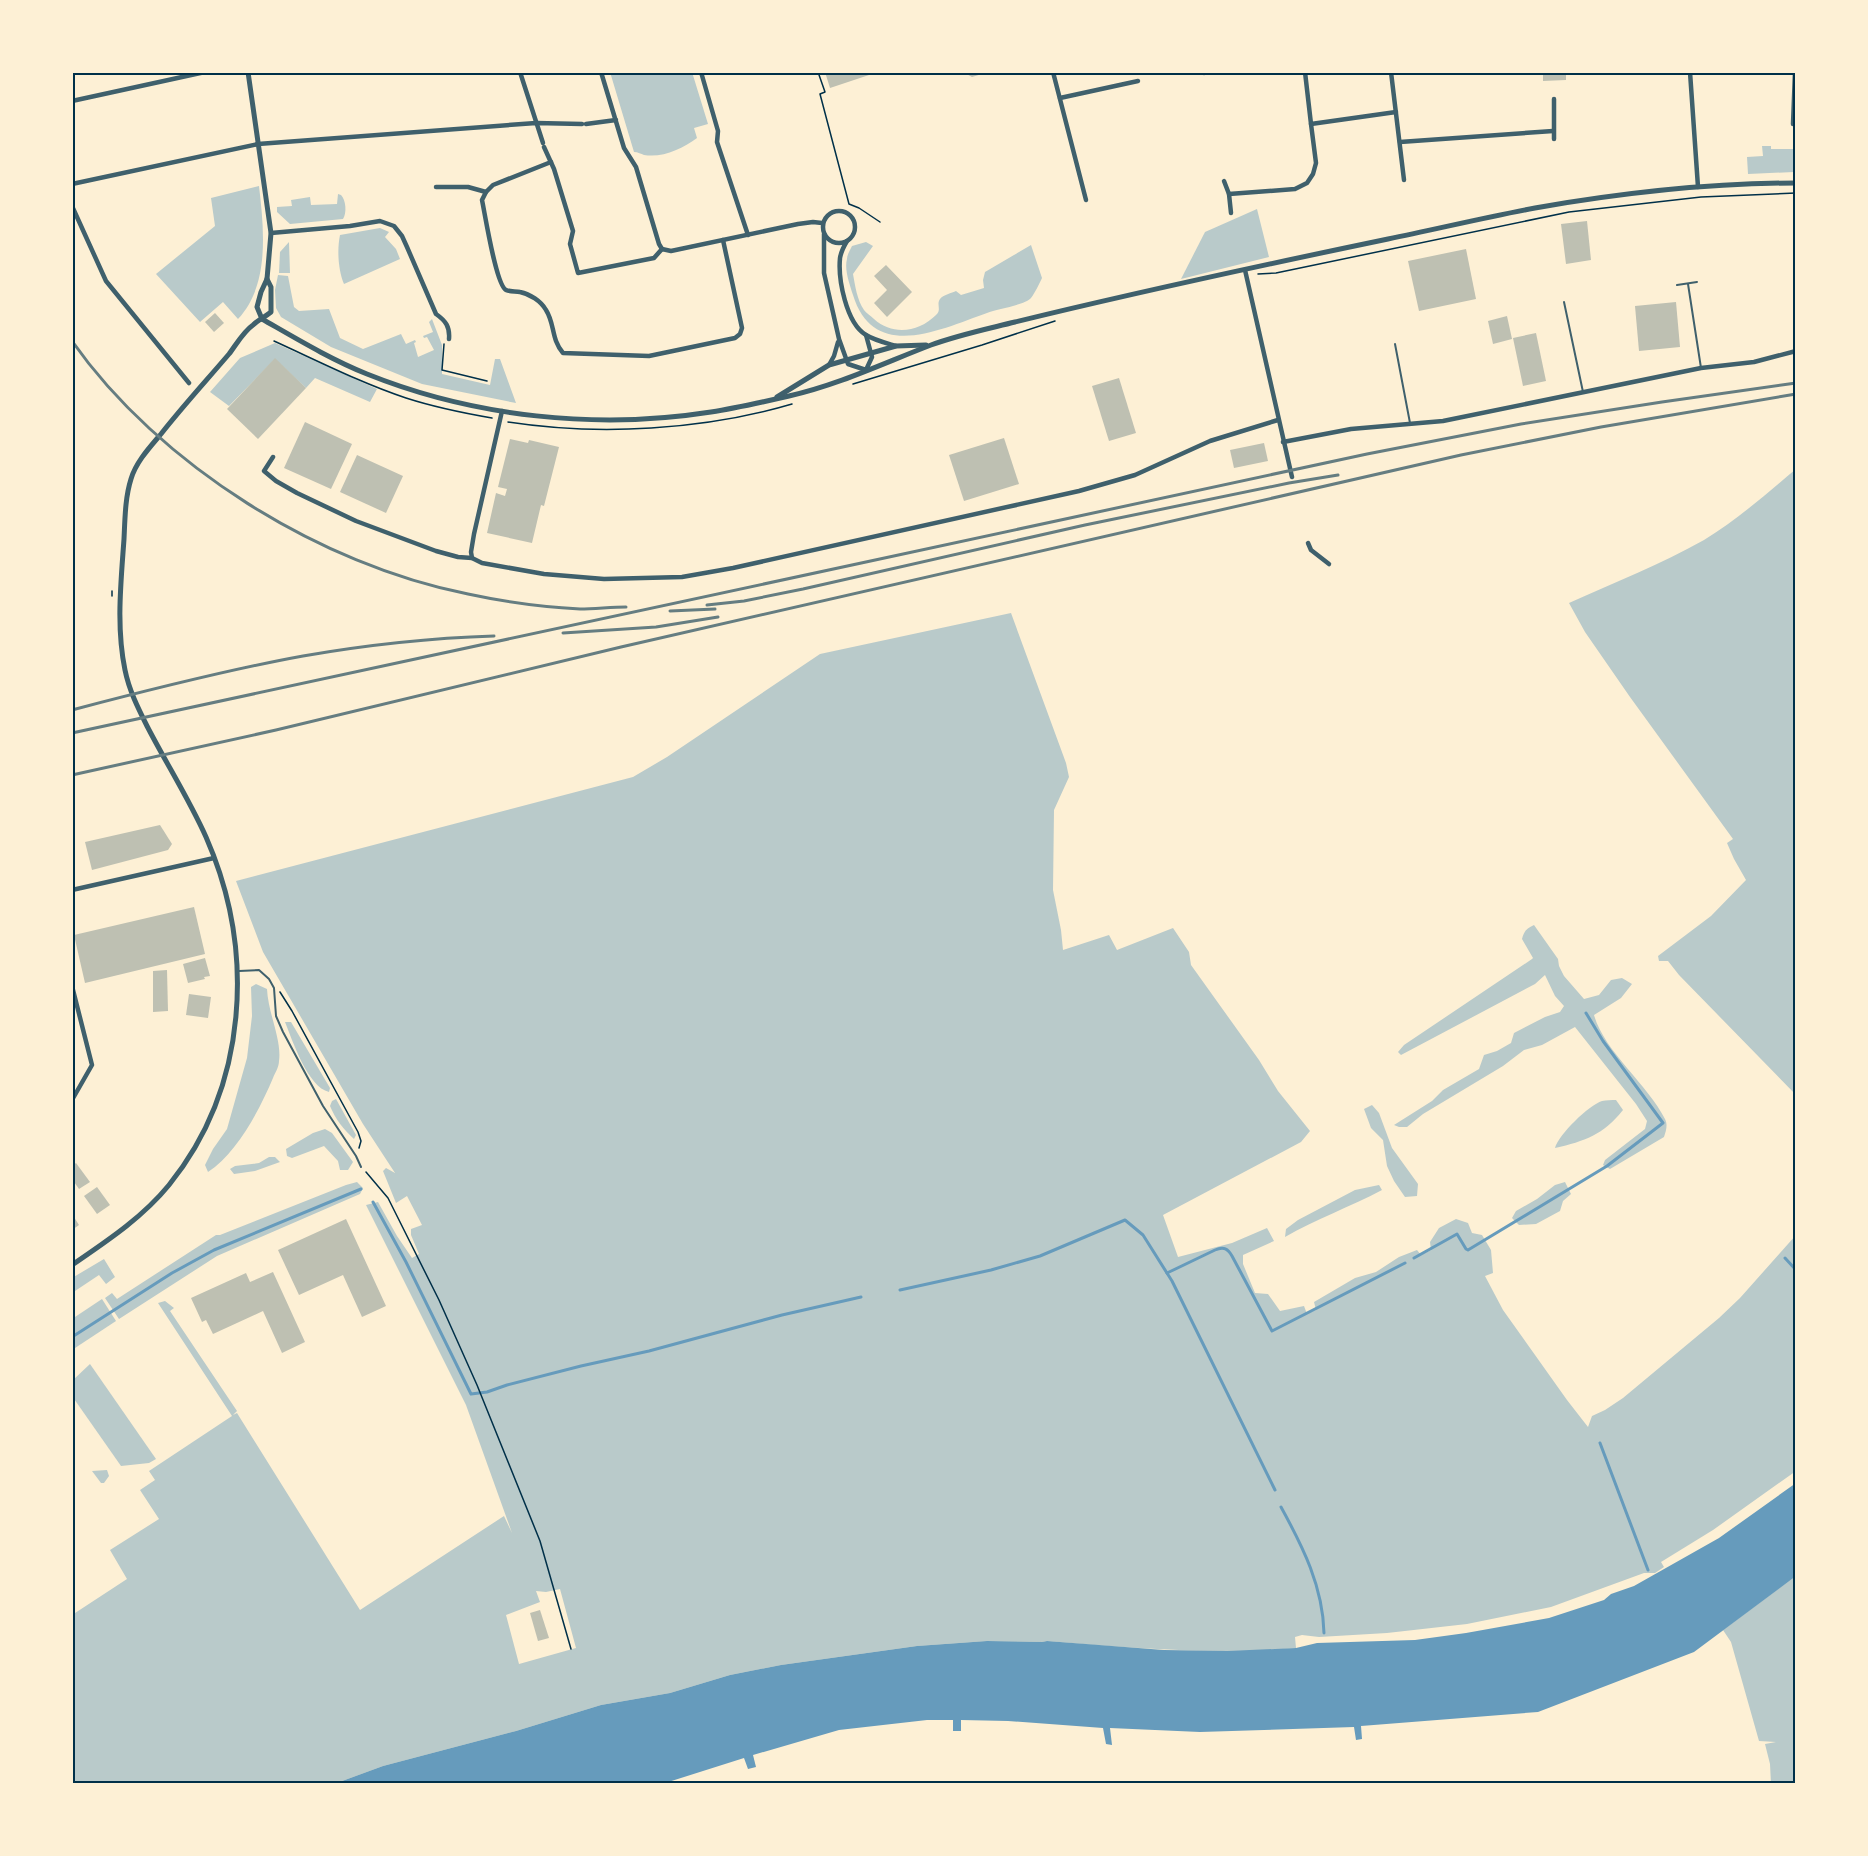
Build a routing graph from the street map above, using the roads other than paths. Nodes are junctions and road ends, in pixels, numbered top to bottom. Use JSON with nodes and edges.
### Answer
{"nodes":[{"id":1,"x":205,"y":72,"type":"edge"},
{"id":2,"x":248,"y":72,"type":"edge"},
{"id":3,"x":520,"y":72,"type":"edge"},
{"id":4,"x":601,"y":72,"type":"edge"},
{"id":5,"x":701,"y":72,"type":"edge"},
{"id":6,"x":1053,"y":72,"type":"edge"},
{"id":7,"x":1305,"y":72,"type":"edge"},
{"id":8,"x":1391,"y":72,"type":"edge"},
{"id":9,"x":1690,"y":72,"type":"edge"},
{"id":10,"x":1795,"y":72,"type":"edge"},
{"id":11,"x":1138,"y":81,"type":"dead end"},
{"id":12,"x":1060,"y":98,"type":"junction"},
{"id":13,"x":1554,"y":99,"type":"dead end"},
{"id":14,"x":72,"y":101,"type":"edge"},
{"id":15,"x":1396,"y":112,"type":"junction"},
{"id":16,"x":616,"y":120,"type":"junction"},
{"id":17,"x":536,"y":123,"type":"junction"},
{"id":18,"x":1311,"y":124,"type":"junction"},
{"id":19,"x":1793,"y":124,"type":"dead end"},
{"id":20,"x":1554,"y":131,"type":"junction"},
{"id":21,"x":1554,"y":139,"type":"dead end"},
{"id":22,"x":1400,"y":142,"type":"junction"},
{"id":23,"x":258,"y":144,"type":"junction"},
{"id":24,"x":551,"y":162,"type":"junction"},
{"id":25,"x":1404,"y":180,"type":"dead end"},
{"id":26,"x":1224,"y":181,"type":"dead end"},
{"id":27,"x":1796,"y":183,"type":"edge"},
{"id":28,"x":72,"y":184,"type":"edge"},
{"id":29,"x":1698,"y":187,"type":"junction"},
{"id":30,"x":436,"y":188,"type":"dead end"},
{"id":31,"x":486,"y":192,"type":"junction"},
{"id":32,"x":1229,"y":194,"type":"junction"},
{"id":33,"x":1086,"y":200,"type":"dead end"},
{"id":34,"x":72,"y":206,"type":"edge"},
{"id":35,"x":1231,"y":213,"type":"dead end"},
{"id":36,"x":822,"y":224,"type":"junction"},
{"id":37,"x":271,"y":233,"type":"junction"},
{"id":38,"x":824,"y":234,"type":"junction"},
{"id":39,"x":748,"y":235,"type":"junction"},
{"id":40,"x":723,"y":240,"type":"junction"},
{"id":41,"x":847,"y":241,"type":"junction"},
{"id":42,"x":662,"y":249,"type":"junction"},
{"id":43,"x":1245,"y":273,"type":"junction"},
{"id":44,"x":267,"y":279,"type":"junction"},
{"id":45,"x":1697,"y":282,"type":"dead end"},
{"id":46,"x":1688,"y":284,"type":"junction"},
{"id":47,"x":1677,"y":285,"type":"dead end"},
{"id":48,"x":1564,"y":302,"type":"dead end"},
{"id":49,"x":262,"y":319,"type":"junction"},
{"id":50,"x":866,"y":335,"type":"junction"},
{"id":51,"x":449,"y":339,"type":"road end"},
{"id":52,"x":838,"y":339,"type":"junction"},
{"id":53,"x":1395,"y":344,"type":"dead end"},
{"id":54,"x":931,"y":345,"type":"junction"},
{"id":55,"x":896,"y":346,"type":"junction"},
{"id":56,"x":1796,"y":351,"type":"edge"},
{"id":57,"x":872,"y":352,"type":"junction"},
{"id":58,"x":846,"y":361,"type":"junction"},
{"id":59,"x":829,"y":365,"type":"junction"},
{"id":60,"x":1701,"y":368,"type":"junction"},
{"id":61,"x":866,"y":370,"type":"junction"},
{"id":62,"x":189,"y":383,"type":"dead end"},
{"id":63,"x":1583,"y":392,"type":"junction"},
{"id":64,"x":772,"y":399,"type":"junction"},
{"id":65,"x":502,"y":411,"type":"junction"},
{"id":66,"x":1278,"y":420,"type":"junction"},
{"id":67,"x":1410,"y":423,"type":"junction"},
{"id":68,"x":1283,"y":442,"type":"junction"},
{"id":69,"x":273,"y":457,"type":"dead end"},
{"id":70,"x":1292,"y":477,"type":"dead end"},
{"id":71,"x":1308,"y":543,"type":"dead end"},
{"id":72,"x":472,"y":558,"type":"junction"},
{"id":73,"x":1329,"y":564,"type":"dead end"},
{"id":74,"x":214,"y":858,"type":"junction"},
{"id":75,"x":72,"y":890,"type":"edge"},
{"id":76,"x":237,"y":971,"type":"junction"},
{"id":77,"x":72,"y":986,"type":"edge"},
{"id":78,"x":72,"y":1100,"type":"edge"},
{"id":79,"x":361,"y":1167,"type":"road end"},
{"id":80,"x":72,"y":1265,"type":"edge"}],
"edges":[{"from":1,"to":14,"type":"street"},
{"from":2,"to":23,"type":"street"},
{"from":3,"to":17,"type":"street"},
{"from":4,"to":16,"type":"street"},
{"from":5,"to":39,"type":"street"},
{"from":6,"to":12,"type":"street"},
{"from":7,"to":18,"type":"street"},
{"from":8,"to":15,"type":"street"},
{"from":9,"to":29,"type":"street"},
{"from":10,"to":19,"type":"street"},
{"from":11,"to":12,"type":"street"},
{"from":12,"to":33,"type":"street"},
{"from":13,"to":20,"type":"street"},
{"from":15,"to":18,"type":"street"},
{"from":15,"to":22,"type":"street"},
{"from":16,"to":17,"type":"street"},
{"from":16,"to":42,"type":"street"},
{"from":17,"to":23,"type":"street"},
{"from":17,"to":24,"type":"street"},
{"from":18,"to":32,"type":"street"},
{"from":20,"to":21,"type":"street"},
{"from":20,"to":22,"type":"street"},
{"from":22,"to":25,"type":"street"},
{"from":23,"to":28,"type":"street"},
{"from":23,"to":37,"type":"street"},
{"from":24,"to":31,"type":"street"},
{"from":24,"to":42,"type":"street"},
{"from":26,"to":32,"type":"street"},
{"from":27,"to":29,"type":"street"},
{"from":29,"to":43,"type":"street"},
{"from":30,"to":31,"type":"street"},
{"from":31,"to":40,"type":"street"},
{"from":32,"to":35,"type":"street"},
{"from":34,"to":62,"type":"street"},
{"from":36,"to":38,"type":"street"},
{"from":36,"to":39,"type":"street"},
{"from":36,"to":41,"type":"street"},
{"from":37,"to":44,"type":"street"},
{"from":37,"to":51,"type":"street"},
{"from":38,"to":41,"type":"street"},
{"from":38,"to":52,"type":"street"},
{"from":39,"to":40,"type":"street"},
{"from":40,"to":42,"type":"street"},
{"from":41,"to":50,"type":"street"},
{"from":43,"to":54,"type":"street"},
{"from":43,"to":66,"type":"street"},
{"from":44,"to":49,"type":"street"},
{"from":44,"to":49,"type":"street"},
{"from":45,"to":46,"type":"lane"},
{"from":46,"to":47,"type":"lane"},
{"from":46,"to":60,"type":"lane"},
{"from":48,"to":63,"type":"lane"},
{"from":49,"to":65,"type":"street"},
{"from":49,"to":74,"type":"street"},
{"from":50,"to":55,"type":"street"},
{"from":50,"to":57,"type":"street"},
{"from":52,"to":58,"type":"street"},
{"from":52,"to":59,"type":"street"},
{"from":53,"to":67,"type":"lane"},
{"from":54,"to":55,"type":"street"},
{"from":54,"to":61,"type":"street"},
{"from":55,"to":57,"type":"street"},
{"from":56,"to":60,"type":"street"},
{"from":57,"to":58,"type":"street"},
{"from":57,"to":61,"type":"street"},
{"from":58,"to":59,"type":"street"},
{"from":58,"to":61,"type":"street"},
{"from":59,"to":64,"type":"street"},
{"from":60,"to":63,"type":"street"},
{"from":61,"to":64,"type":"street"},
{"from":63,"to":67,"type":"street"},
{"from":64,"to":65,"type":"street"},
{"from":65,"to":72,"type":"street"},
{"from":66,"to":68,"type":"street"},
{"from":66,"to":72,"type":"street"},
{"from":67,"to":68,"type":"street"},
{"from":68,"to":70,"type":"street"},
{"from":69,"to":72,"type":"street"},
{"from":71,"to":73,"type":"street"},
{"from":74,"to":75,"type":"street"},
{"from":74,"to":76,"type":"street"},
{"from":76,"to":79,"type":"lane"},
{"from":76,"to":80,"type":"street"},
{"from":77,"to":78,"type":"street"}]}
